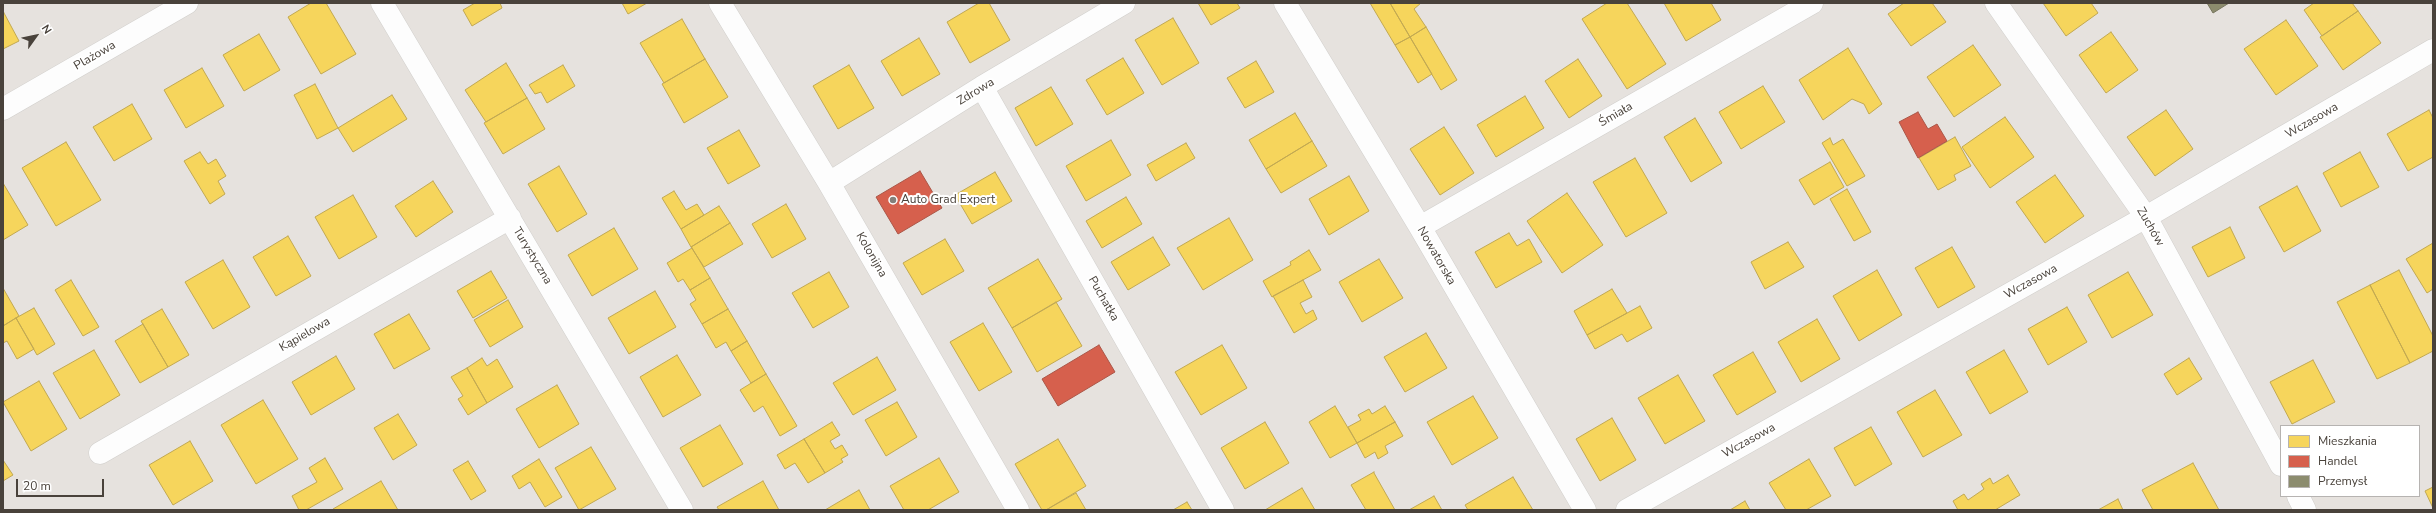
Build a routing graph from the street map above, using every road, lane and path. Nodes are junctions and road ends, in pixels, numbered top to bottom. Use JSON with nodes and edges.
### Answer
{"nodes":[{"id":1,"x":187,"y":3,"type":"edge"},
{"id":2,"x":382,"y":3,"type":"edge"},
{"id":3,"x":720,"y":3,"type":"edge"},
{"id":4,"x":1124,"y":3,"type":"edge"},
{"id":5,"x":1285,"y":3,"type":"edge"},
{"id":6,"x":1812,"y":3,"type":"edge"},
{"id":7,"x":1996,"y":3,"type":"edge"},
{"id":8,"x":2433,"y":50,"type":"edge"},
{"id":9,"x":982,"y":87,"type":"junction"},
{"id":10,"x":3,"y":108,"type":"edge"},
{"id":11,"x":829,"y":183,"type":"junction"},
{"id":12,"x":2146,"y":217,"type":"junction"},
{"id":13,"x":510,"y":218,"type":"junction"},
{"id":14,"x":1420,"y":227,"type":"junction"},
{"id":15,"x":100,"y":453,"type":"dead end"},
{"id":16,"x":2280,"y":463,"type":"edge"},
{"id":17,"x":2298,"y":497,"type":"edge"},
{"id":18,"x":682,"y":510,"type":"edge"},
{"id":19,"x":1018,"y":510,"type":"edge"},
{"id":20,"x":1223,"y":510,"type":"edge"},
{"id":21,"x":1585,"y":510,"type":"edge"},
{"id":22,"x":1627,"y":510,"type":"edge"},
{"id":23,"x":2305,"y":510,"type":"edge"}],
"edges":[{"from":1,"to":10,"type":"street","name":"Plażowa"},
{"from":2,"to":13,"type":"street","name":"Turystyczna"},
{"from":3,"to":11,"type":"street","name":"Kolonijna"},
{"from":4,"to":9,"type":"street","name":"Zdrowa"},
{"from":5,"to":14,"type":"street","name":"Nowatorska"},
{"from":6,"to":14,"type":"street","name":"Śmiała"},
{"from":7,"to":12,"type":"street","name":"Zuchów"},
{"from":8,"to":12,"type":"street","name":"Wczasowa"},
{"from":9,"to":11,"type":"street","name":"Zdrowa"},
{"from":9,"to":20,"type":"street","name":"Puchatka"},
{"from":11,"to":19,"type":"street","name":"Kolonijna"},
{"from":12,"to":16,"type":"street","name":"Zuchów"},
{"from":12,"to":22,"type":"street","name":"Wczasowa"},
{"from":13,"to":15,"type":"street","name":"Kąpielowa"},
{"from":13,"to":18,"type":"street","name":"Turystyczna"},
{"from":14,"to":21,"type":"street","name":"Nowatorska"},
{"from":17,"to":23,"type":"street"}]}
